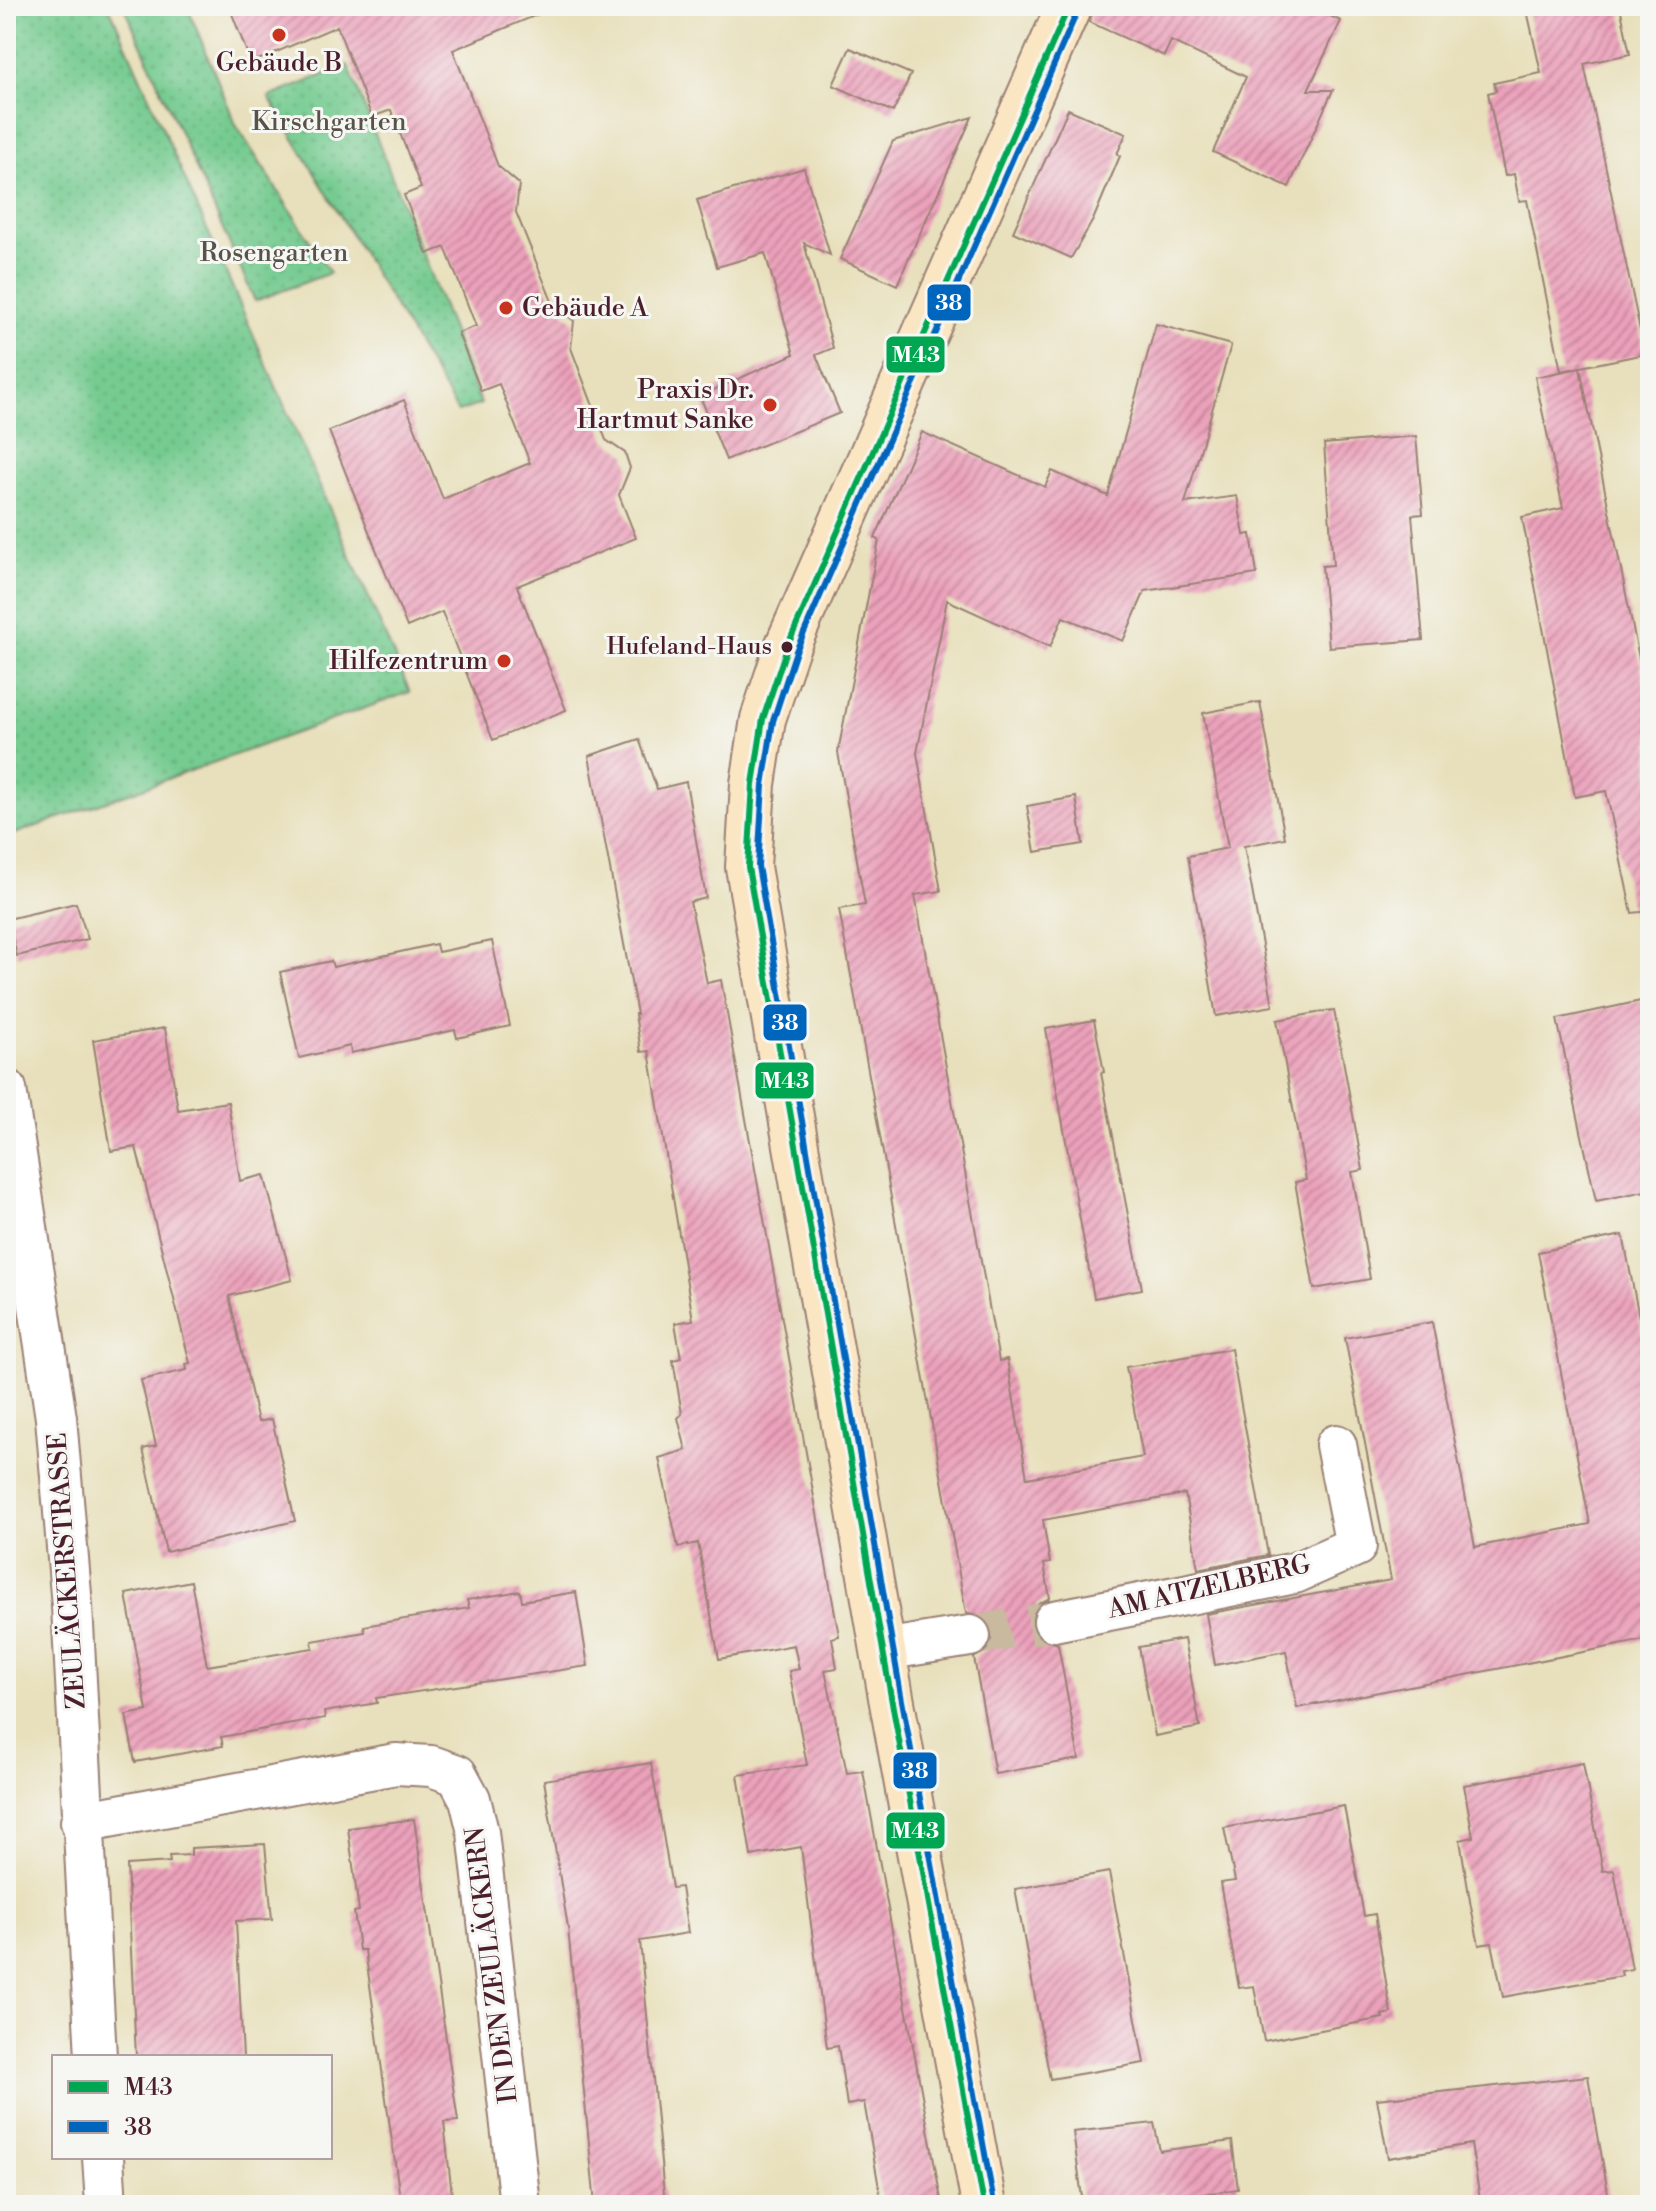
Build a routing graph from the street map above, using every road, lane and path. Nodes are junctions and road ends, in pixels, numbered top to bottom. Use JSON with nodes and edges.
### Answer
{"nodes":[{"id":1,"x":1069,"y":6,"type":"edge"},
{"id":2,"x":6,"y":1089,"type":"edge"},
{"id":3,"x":1336,"y":1445,"type":"dead end"},
{"id":4,"x":1054,"y":1621,"type":"tunnel mouth"},
{"id":5,"x":970,"y":1636,"type":"tunnel mouth"},
{"id":6,"x":883,"y":1650,"type":"junction"},
{"id":7,"x":81,"y":1822,"type":"junction"},
{"id":8,"x":96,"y":2055,"type":"edge"},
{"id":9,"x":103,"y":2159,"type":"edge"},
{"id":10,"x":106,"y":2205,"type":"edge"},
{"id":11,"x":520,"y":2205,"type":"edge"},
{"id":12,"x":984,"y":2205,"type":"edge"}],
"edges":[{"from":1,"to":6,"type":"main road"},
{"from":2,"to":7,"type":"street","name":"ZEULÄCKERSTRASSE"},
{"from":3,"to":4,"type":"street","name":"AM ATZELBERG"},
{"from":5,"to":6,"type":"street"},
{"from":6,"to":12,"type":"main road"},
{"from":7,"to":8,"type":"street","name":"ZEULÄCKERSTRASSE"},
{"from":7,"to":11,"type":"street","name":"IN DEN ZEULÄCKERN"},
{"from":9,"to":10,"type":"street"}]}
